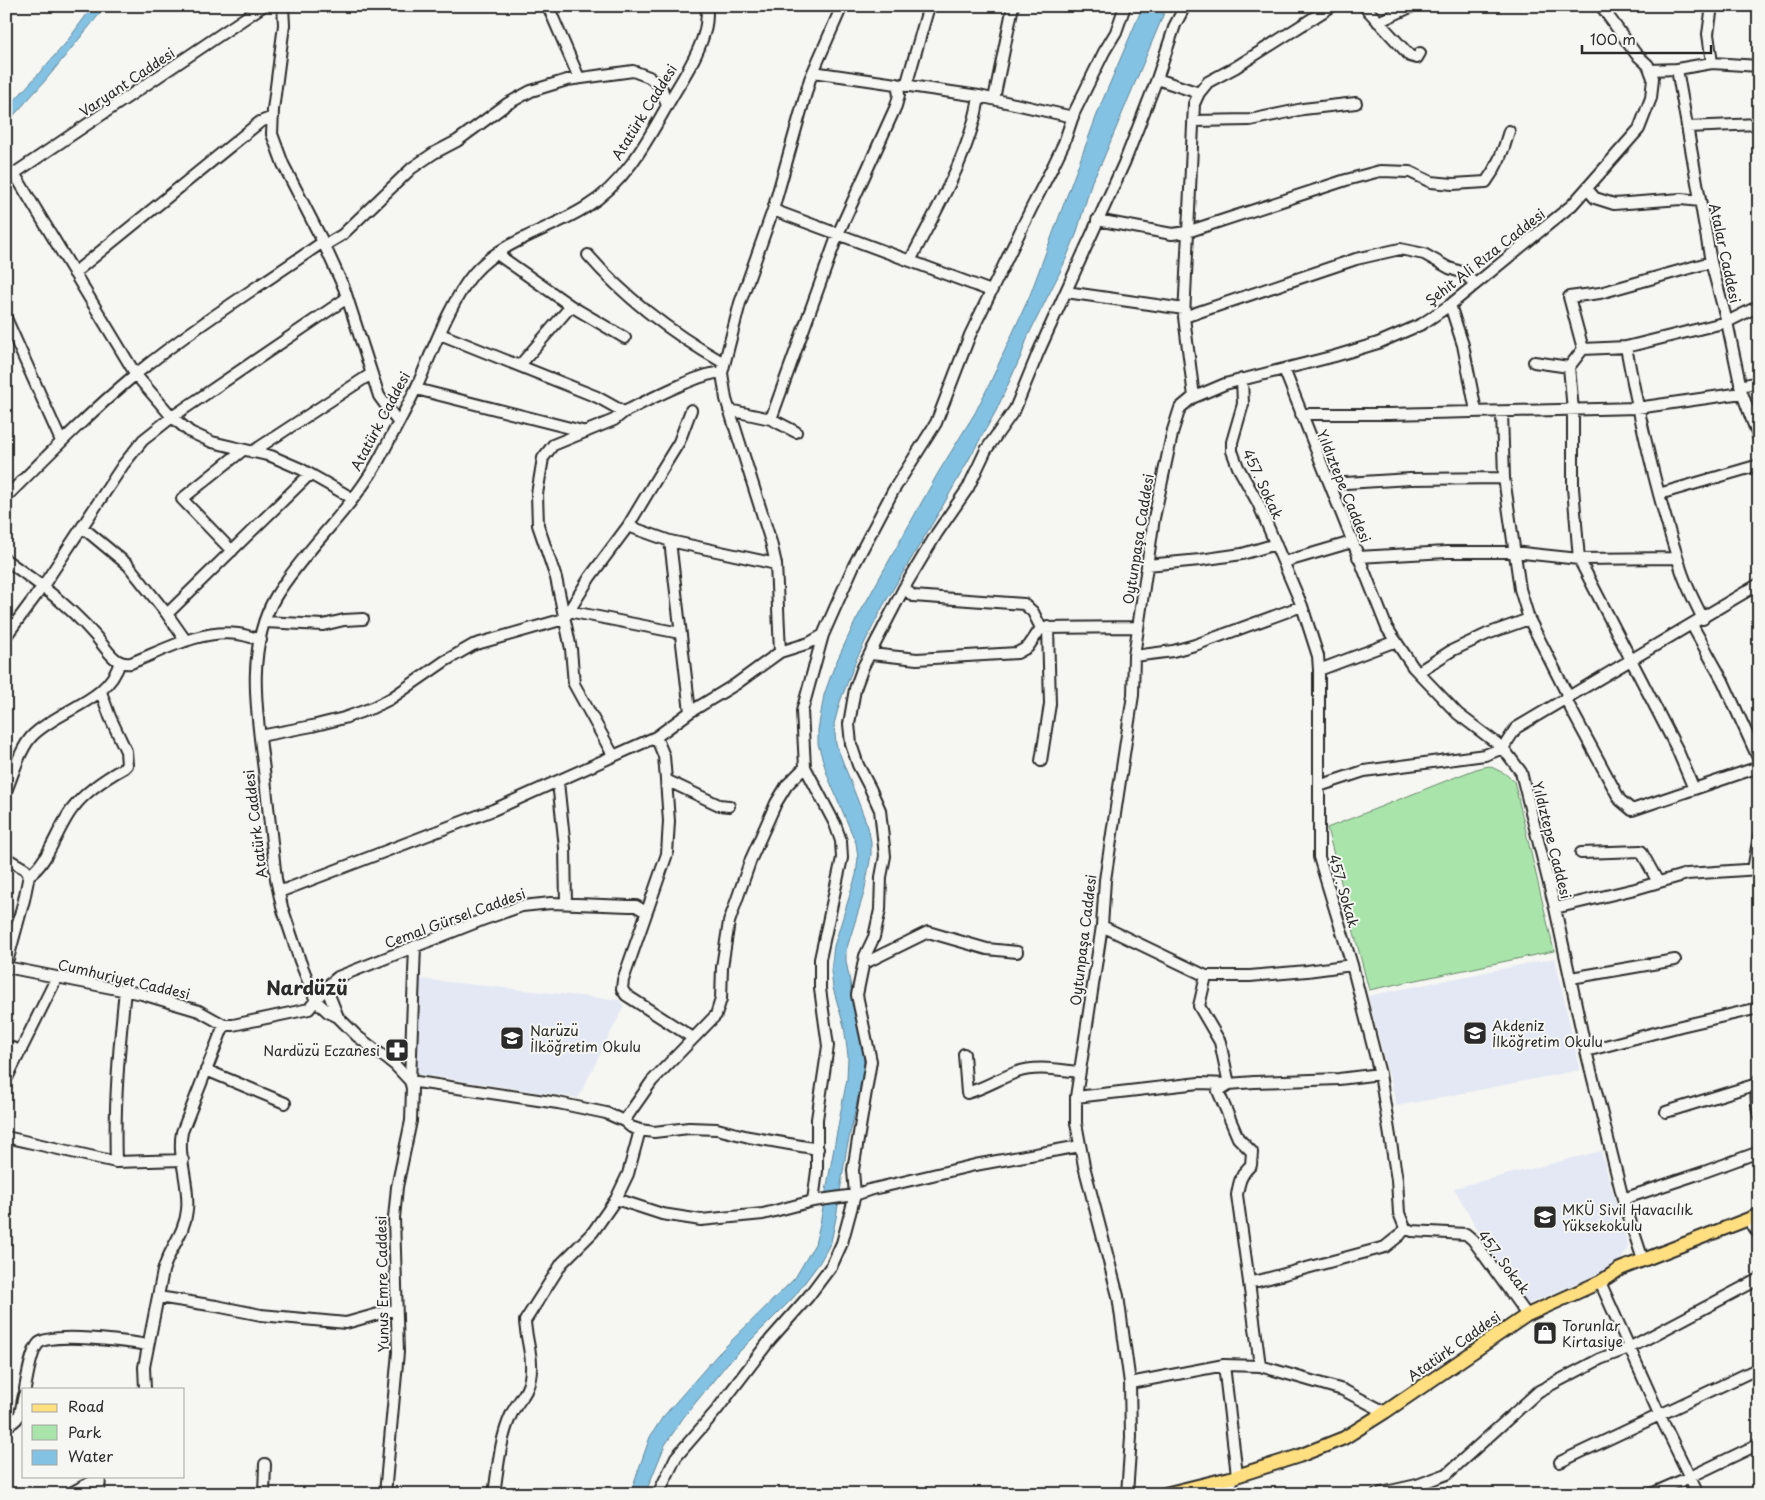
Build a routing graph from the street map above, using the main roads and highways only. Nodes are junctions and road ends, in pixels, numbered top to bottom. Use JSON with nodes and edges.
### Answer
{"nodes":[{"id":1,"x":1753,"y":1217,"type":"edge"},
{"id":2,"x":1166,"y":1494,"type":"edge"}],
"edges":[{"from":1,"to":2,"type":"main road","name":"Atatürk Caddesi"}]}
